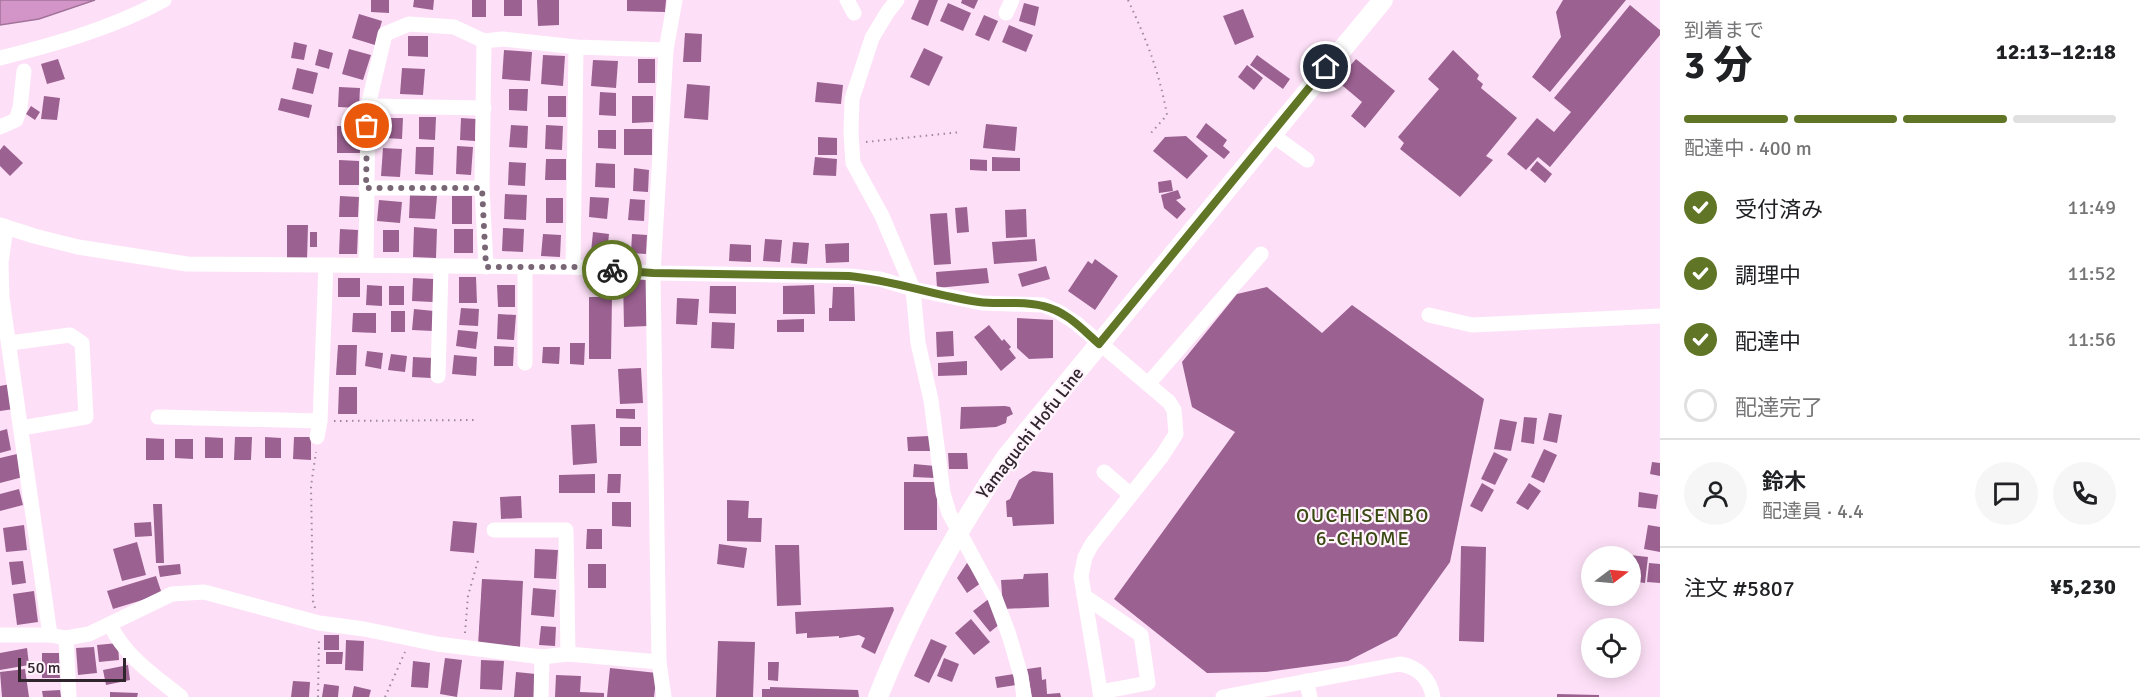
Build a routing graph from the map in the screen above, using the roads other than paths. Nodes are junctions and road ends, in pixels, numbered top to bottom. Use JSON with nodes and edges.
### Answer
{"nodes":[{"id":1,"x":164,"y":0,"type":"edge"},
{"id":2,"x":675,"y":0,"type":"edge"},
{"id":3,"x":897,"y":0,"type":"edge"},
{"id":4,"x":1383,"y":0,"type":"edge"},
{"id":5,"x":484,"y":40,"type":"junction"},
{"id":6,"x":576,"y":47,"type":"junction"},
{"id":7,"x":666,"y":50,"type":"junction"},
{"id":8,"x":0,"y":58,"type":"edge"},
{"id":9,"x":24,"y":71,"type":"dead end"},
{"id":10,"x":368,"y":106,"type":"junction"},
{"id":11,"x":484,"y":108,"type":"junction"},
{"id":12,"x":0,"y":127,"type":"edge"},
{"id":13,"x":1271,"y":134,"type":"junction"},
{"id":14,"x":1307,"y":160,"type":"dead end"},
{"id":15,"x":366,"y":188,"type":"junction"},
{"id":16,"x":482,"y":188,"type":"junction"},
{"id":17,"x":3,"y":226,"type":"edge"},
{"id":18,"x":1261,"y":254,"type":"dead end"},
{"id":19,"x":326,"y":265,"type":"junction"},
{"id":20,"x":366,"y":265,"type":"junction"},
{"id":21,"x":441,"y":267,"type":"junction"},
{"id":22,"x":486,"y":267,"type":"junction"},
{"id":23,"x":525,"y":267,"type":"junction"},
{"id":24,"x":573,"y":267,"type":"junction"},
{"id":25,"x":653,"y":273,"type":"junction"},
{"id":26,"x":913,"y":289,"type":"junction"},
{"id":27,"x":1428,"y":315,"type":"dead end"},
{"id":28,"x":1660,"y":316,"type":"edge"},
{"id":29,"x":10,"y":343,"type":"junction"},
{"id":30,"x":1099,"y":344,"type":"junction"},
{"id":31,"x":525,"y":363,"type":"dead end"},
{"id":32,"x":438,"y":376,"type":"dead end"},
{"id":33,"x":1149,"y":383,"type":"junction"},
{"id":34,"x":158,"y":417,"type":"dead end"},
{"id":35,"x":320,"y":421,"type":"junction"},
{"id":36,"x":21,"y":428,"type":"junction"},
{"id":37,"x":317,"y":437,"type":"road end"},
{"id":38,"x":1104,"y":472,"type":"dead end"},
{"id":39,"x":1131,"y":495,"type":"junction"},
{"id":40,"x":494,"y":530,"type":"dead end"},
{"id":41,"x":958,"y":531,"type":"junction"},
{"id":42,"x":1084,"y":596,"type":"junction"},
{"id":43,"x":110,"y":624,"type":"junction"},
{"id":44,"x":0,"y":635,"type":"edge"},
{"id":45,"x":50,"y":635,"type":"junction"},
{"id":46,"x":66,"y":638,"type":"junction"},
{"id":47,"x":568,"y":654,"type":"junction"},
{"id":48,"x":542,"y":657,"type":"junction"},
{"id":49,"x":659,"y":662,"type":"junction"},
{"id":50,"x":1306,"y":681,"type":"junction"},
{"id":51,"x":1101,"y":694,"type":"edge"},
{"id":52,"x":69,"y":697,"type":"edge"},
{"id":53,"x":182,"y":697,"type":"edge"},
{"id":54,"x":541,"y":697,"type":"edge"},
{"id":55,"x":664,"y":697,"type":"edge"},
{"id":56,"x":878,"y":697,"type":"edge"},
{"id":57,"x":1024,"y":697,"type":"edge"},
{"id":58,"x":1223,"y":697,"type":"edge"},
{"id":59,"x":1310,"y":697,"type":"edge"},
{"id":60,"x":1434,"y":697,"type":"edge"}],
"edges":[{"from":1,"to":8,"type":"street"},
{"from":2,"to":7,"type":"street"},
{"from":3,"to":26,"type":"street"},
{"from":4,"to":13,"type":"main road","name":"Yamaguchi Hofu Line"},
{"from":5,"to":6,"type":"street"},
{"from":5,"to":10,"type":"street"},
{"from":5,"to":11,"type":"street"},
{"from":6,"to":7,"type":"street"},
{"from":6,"to":24,"type":"street"},
{"from":7,"to":25,"type":"street"},
{"from":9,"to":12,"type":"street"},
{"from":10,"to":11,"type":"street"},
{"from":10,"to":15,"type":"street"},
{"from":11,"to":16,"type":"street"},
{"from":13,"to":14,"type":"street"},
{"from":13,"to":30,"type":"main road","name":"Yamaguchi Hofu Line"},
{"from":15,"to":16,"type":"street"},
{"from":15,"to":20,"type":"street"},
{"from":16,"to":22,"type":"street"},
{"from":17,"to":19,"type":"street"},
{"from":17,"to":29,"type":"street"},
{"from":18,"to":33,"type":"street"},
{"from":19,"to":20,"type":"street"},
{"from":19,"to":35,"type":"street"},
{"from":20,"to":21,"type":"street"},
{"from":21,"to":22,"type":"street"},
{"from":21,"to":32,"type":"street"},
{"from":22,"to":23,"type":"street"},
{"from":23,"to":24,"type":"street"},
{"from":23,"to":31,"type":"street"},
{"from":24,"to":25,"type":"street"},
{"from":25,"to":26,"type":"street"},
{"from":25,"to":49,"type":"street"},
{"from":26,"to":30,"type":"street"},
{"from":26,"to":41,"type":"street"},
{"from":27,"to":28,"type":"street"},
{"from":29,"to":36,"type":"street"},
{"from":29,"to":36,"type":"street"},
{"from":30,"to":33,"type":"street"},
{"from":30,"to":41,"type":"main road","name":"Yamaguchi Hofu Line"},
{"from":33,"to":39,"type":"street"},
{"from":34,"to":35,"type":"street"},
{"from":35,"to":37,"type":"street"},
{"from":36,"to":45,"type":"street"},
{"from":38,"to":39,"type":"street"},
{"from":39,"to":42,"type":"street"},
{"from":40,"to":47,"type":"street"},
{"from":41,"to":56,"type":"main road","name":"Yamaguchi Hofu Line"},
{"from":41,"to":57,"type":"street"},
{"from":42,"to":51,"type":"street"},
{"from":42,"to":51,"type":"street"},
{"from":43,"to":46,"type":"street"},
{"from":43,"to":48,"type":"street"},
{"from":43,"to":53,"type":"street"},
{"from":44,"to":45,"type":"street"},
{"from":45,"to":46,"type":"street"},
{"from":46,"to":52,"type":"street"},
{"from":47,"to":48,"type":"street"},
{"from":47,"to":49,"type":"street"},
{"from":48,"to":54,"type":"street"},
{"from":49,"to":55,"type":"street"},
{"from":50,"to":58,"type":"street"},
{"from":50,"to":59,"type":"street"},
{"from":50,"to":60,"type":"street"}]}
